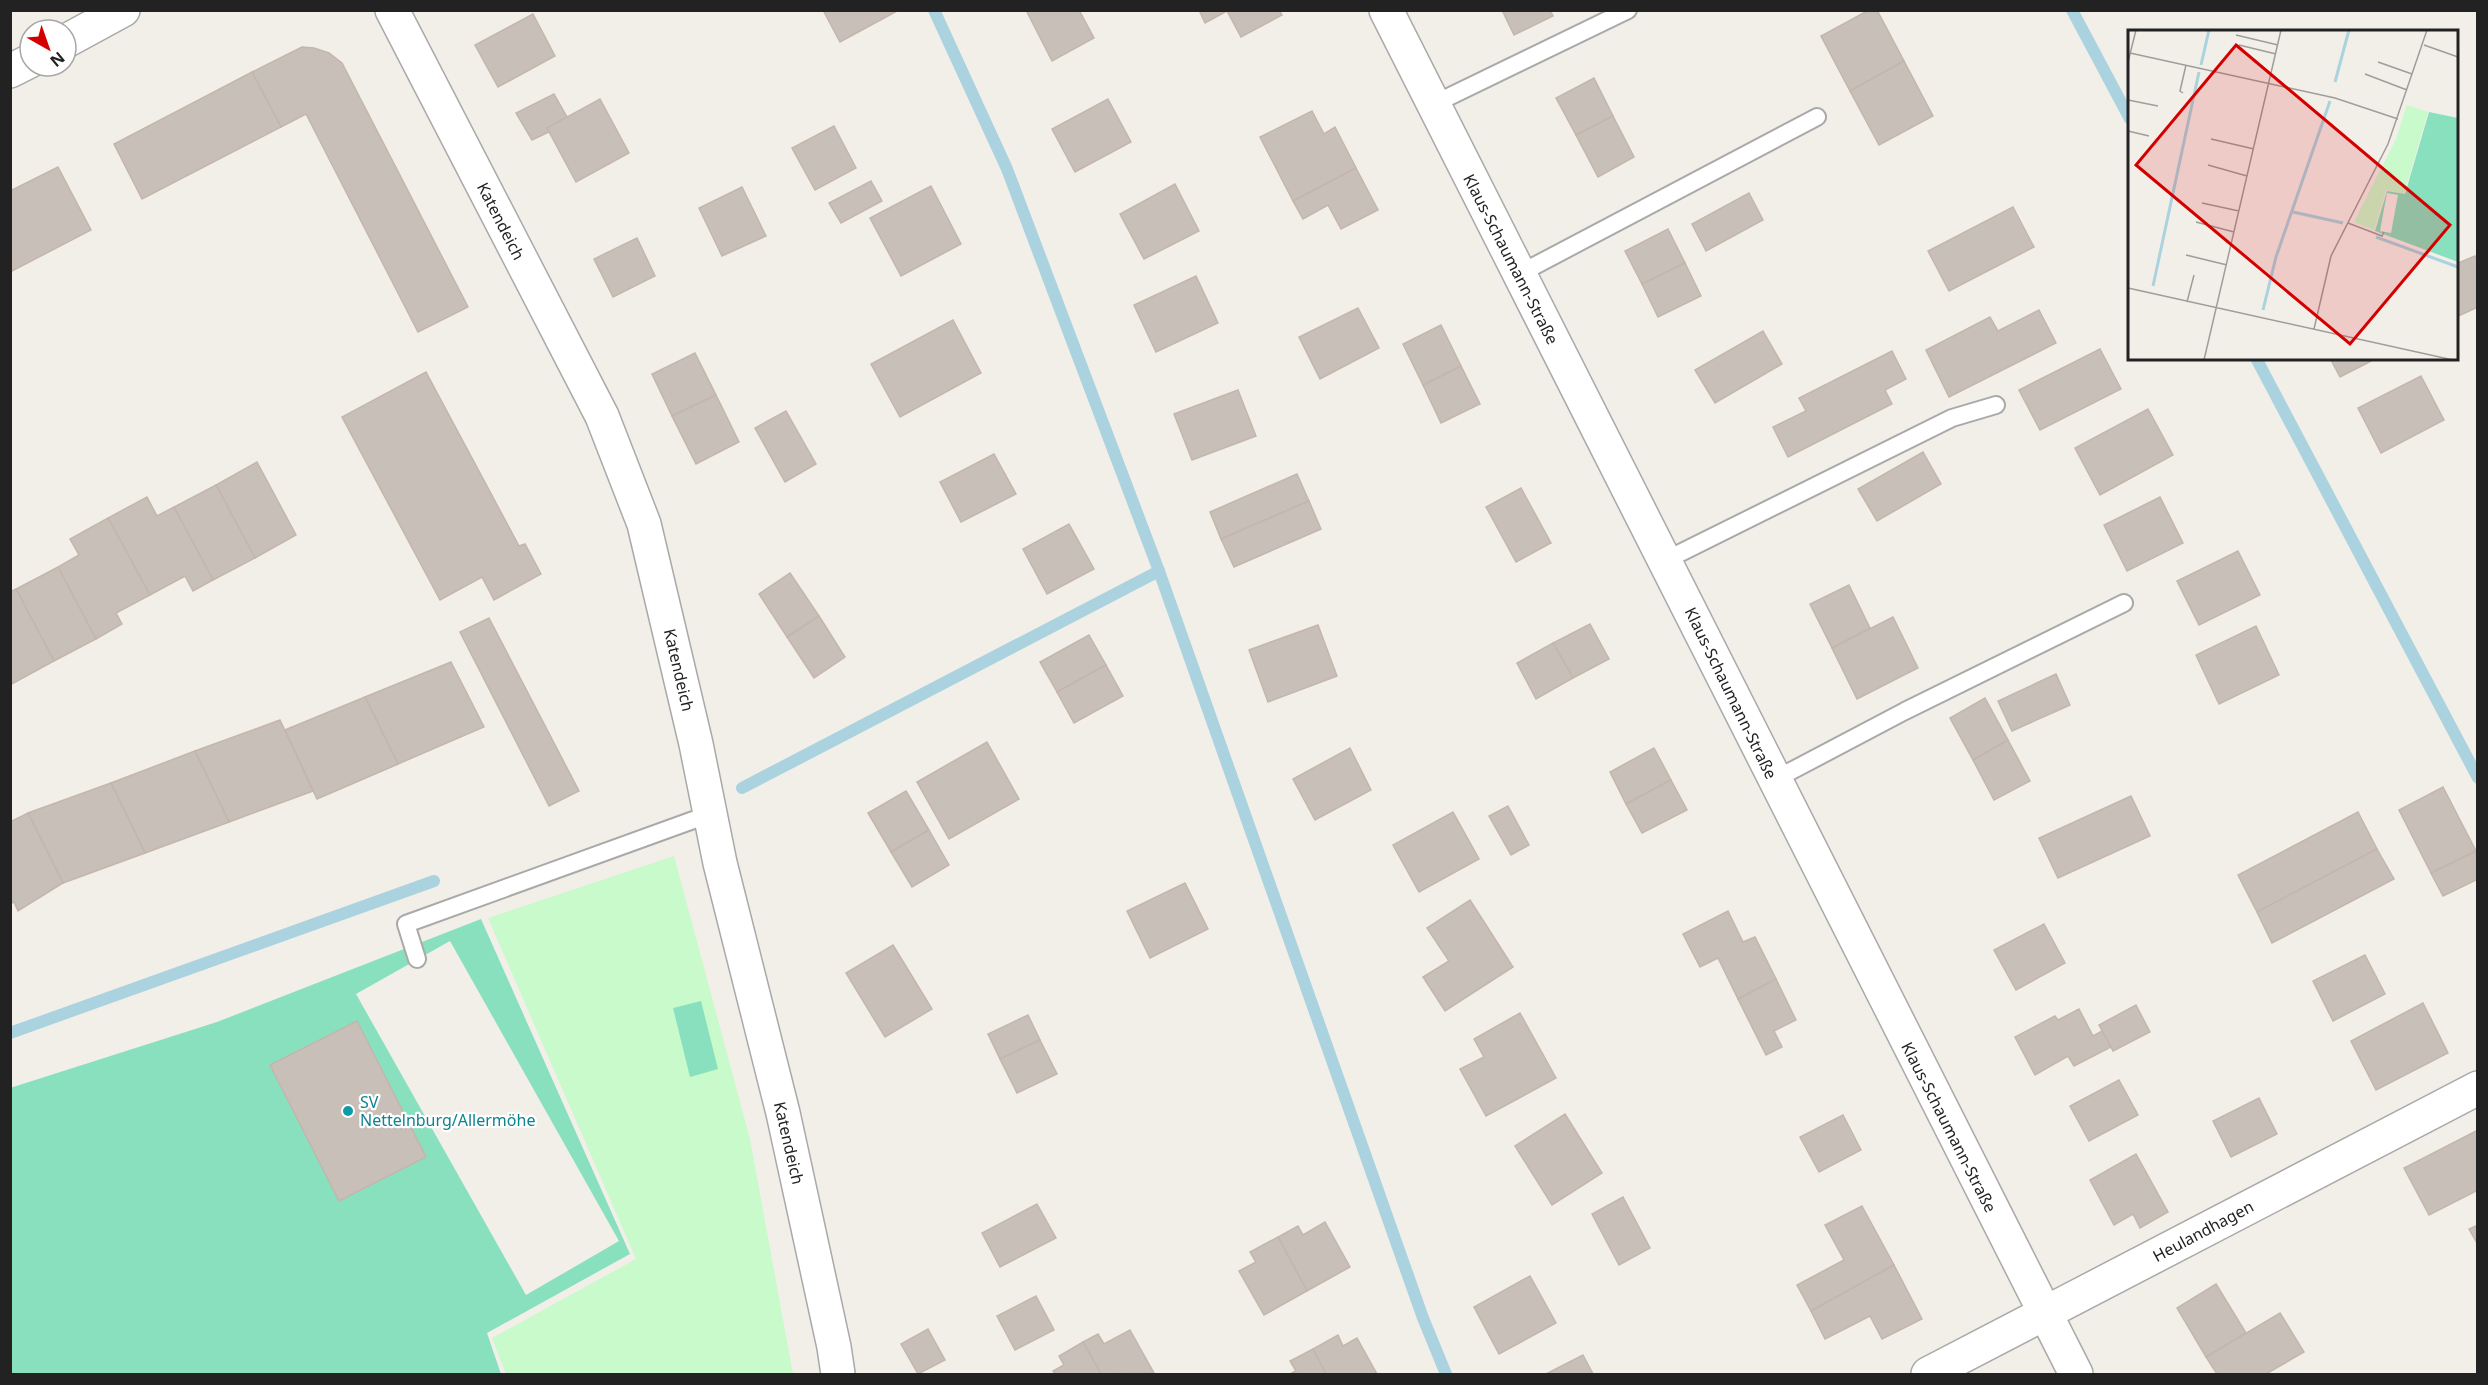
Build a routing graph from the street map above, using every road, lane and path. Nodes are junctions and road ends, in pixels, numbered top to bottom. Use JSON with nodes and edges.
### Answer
{"nodes":[{"id":1,"x":123,"y":10,"type":"edge"},
{"id":2,"x":392,"y":10,"type":"edge"},
{"id":3,"x":1386,"y":10,"type":"edge"},
{"id":4,"x":1628,"y":10,"type":"edge"},
{"id":5,"x":78,"y":34,"type":"edge"},
{"id":6,"x":1434,"y":104,"type":"junction"},
{"id":7,"x":1817,"y":117,"type":"dead end"},
{"id":8,"x":1519,"y":274,"type":"junction"},
{"id":9,"x":1996,"y":405,"type":"dead end"},
{"id":10,"x":1664,"y":561,"type":"junction"},
{"id":11,"x":2124,"y":603,"type":"dead end"},
{"id":12,"x":1774,"y":780,"type":"junction"},
{"id":13,"x":710,"y":814,"type":"junction"},
{"id":14,"x":417,"y":959,"type":"dead end"},
{"id":15,"x":2478,"y":1088,"type":"edge"},
{"id":16,"x":2044,"y":1314,"type":"junction"},
{"id":17,"x":838,"y":1374,"type":"edge"},
{"id":18,"x":1928,"y":1374,"type":"edge"},
{"id":19,"x":2076,"y":1374,"type":"edge"}],
"edges":[{"from":1,"to":5,"type":"street"},
{"from":2,"to":13,"type":"street","name":"Katendeich"},
{"from":3,"to":6,"type":"street","name":"Klaus-Schaumann-Straße"},
{"from":4,"to":6,"type":"lane"},
{"from":6,"to":8,"type":"street","name":"Klaus-Schaumann-Straße"},
{"from":7,"to":8,"type":"lane"},
{"from":8,"to":10,"type":"street","name":"Klaus-Schaumann-Straße"},
{"from":9,"to":10,"type":"lane"},
{"from":10,"to":12,"type":"street","name":"Klaus-Schaumann-Straße"},
{"from":11,"to":12,"type":"lane"},
{"from":12,"to":16,"type":"street","name":"Klaus-Schaumann-Straße"},
{"from":13,"to":14,"type":"lane"},
{"from":13,"to":17,"type":"street","name":"Katendeich"},
{"from":15,"to":16,"type":"street","name":"Heulandhagen"},
{"from":16,"to":18,"type":"street","name":"Heulandhagen"},
{"from":16,"to":19,"type":"street","name":"Klaus-Schaumann-Straße"}]}
